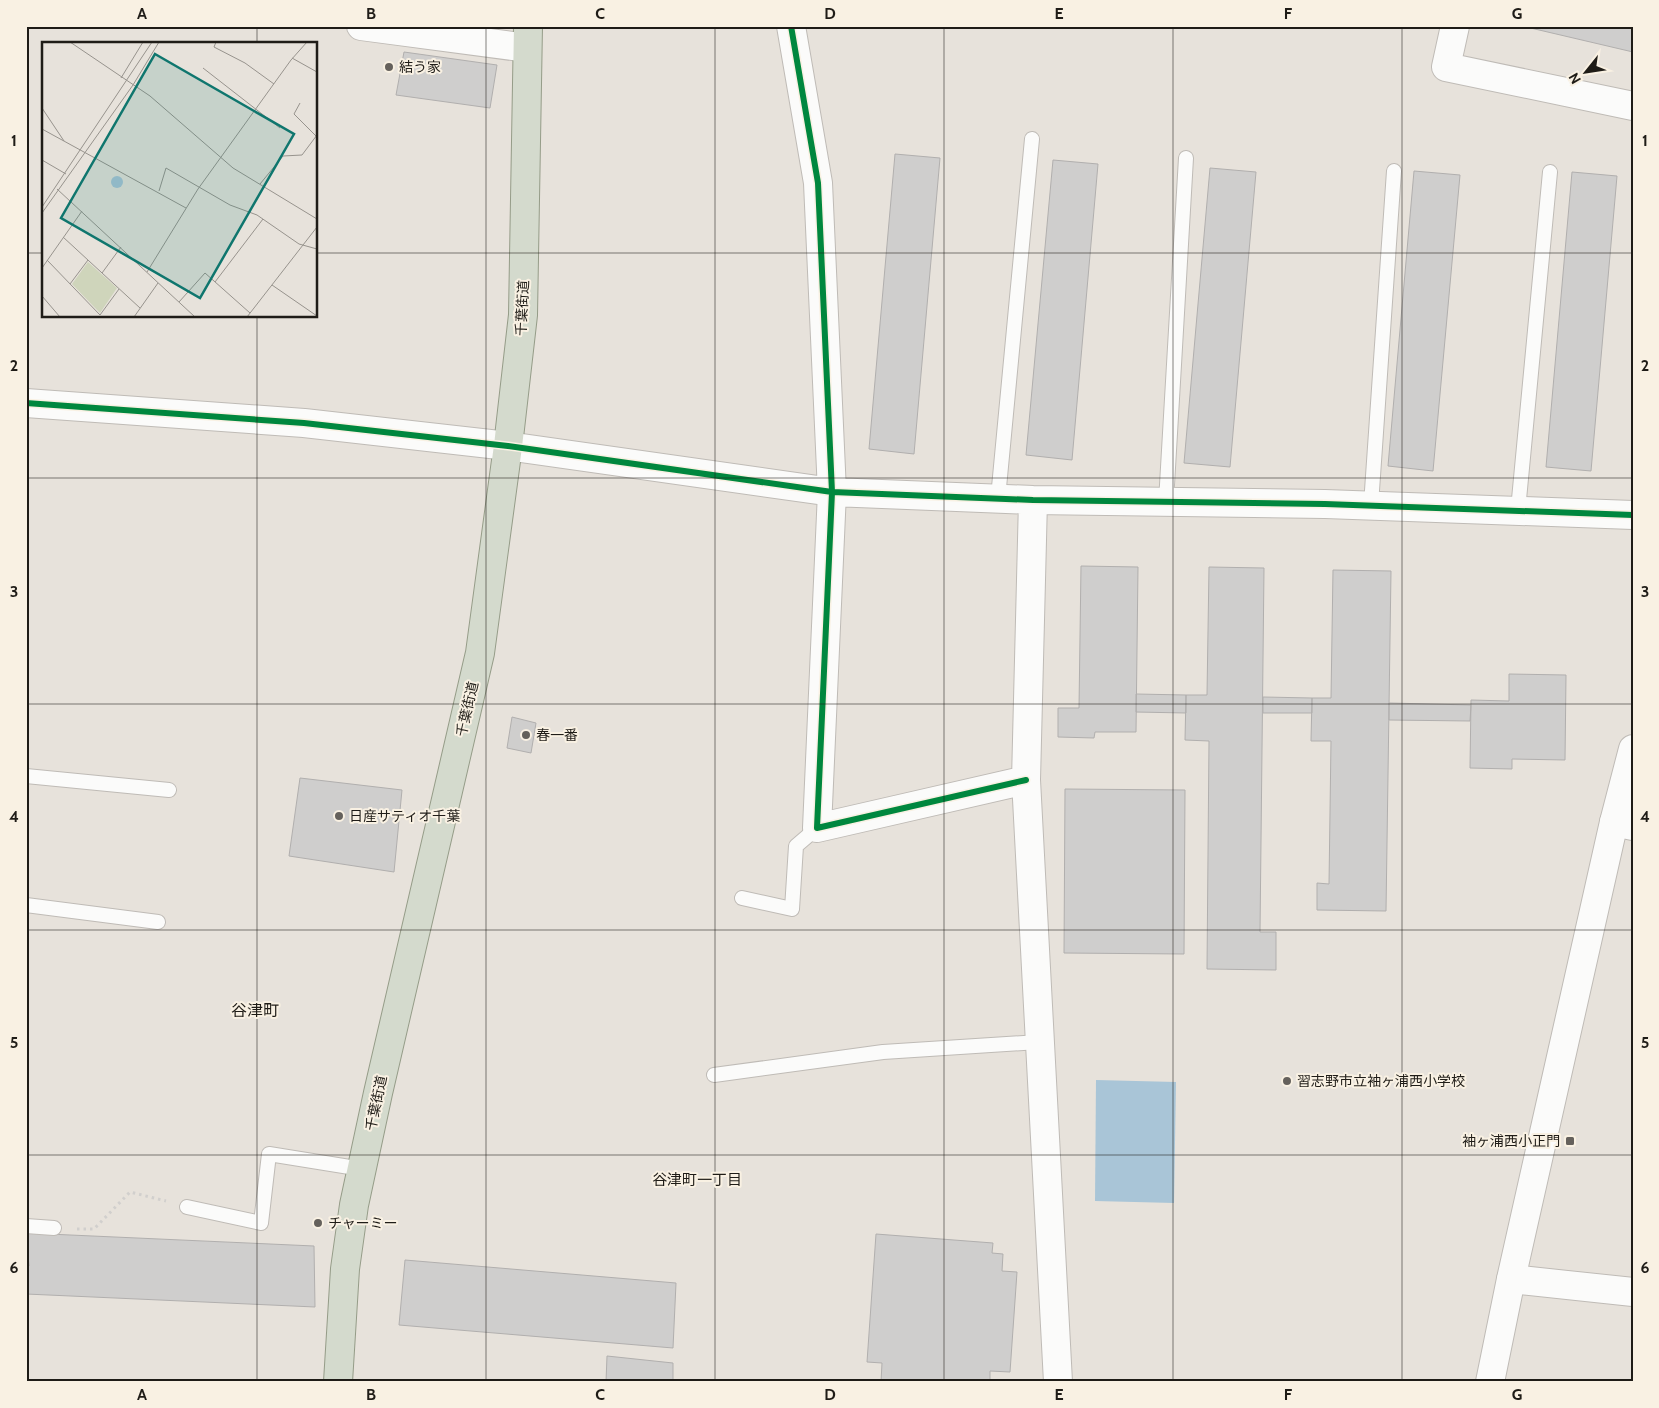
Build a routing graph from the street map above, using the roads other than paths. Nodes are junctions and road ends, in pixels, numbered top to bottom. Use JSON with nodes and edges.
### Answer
{"nodes":[{"id":1,"x":362,"y":26,"type":"edge"},
{"id":2,"x":791,"y":26,"type":"edge"},
{"id":3,"x":1455,"y":26,"type":"edge"},
{"id":4,"x":527,"y":37,"type":"edge"},
{"id":5,"x":1633,"y":106,"type":"edge"},
{"id":6,"x":1032,"y":139,"type":"dead end"},
{"id":7,"x":1186,"y":158,"type":"dead end"},
{"id":8,"x":1394,"y":171,"type":"dead end"},
{"id":9,"x":1550,"y":172,"type":"dead end"},
{"id":10,"x":26,"y":403,"type":"edge"},
{"id":11,"x":508,"y":446,"type":"junction"},
{"id":12,"x":832,"y":492,"type":"junction"},
{"id":13,"x":998,"y":498,"type":"junction"},
{"id":14,"x":1033,"y":500,"type":"junction"},
{"id":15,"x":1166,"y":502,"type":"junction"},
{"id":16,"x":1371,"y":505,"type":"junction"},
{"id":17,"x":1518,"y":510,"type":"junction"},
{"id":18,"x":1633,"y":515,"type":"edge"},
{"id":19,"x":1633,"y":750,"type":"edge"},
{"id":20,"x":26,"y":776,"type":"edge"},
{"id":21,"x":1026,"y":780,"type":"junction"},
{"id":22,"x":169,"y":790,"type":"dead end"},
{"id":23,"x":1623,"y":824,"type":"edge"},
{"id":24,"x":817,"y":828,"type":"junction"},
{"id":25,"x":742,"y":898,"type":"dead end"},
{"id":26,"x":26,"y":905,"type":"edge"},
{"id":27,"x":158,"y":922,"type":"dead end"},
{"id":28,"x":1039,"y":1042,"type":"junction"},
{"id":29,"x":714,"y":1075,"type":"dead end"},
{"id":30,"x":362,"y":1169,"type":"junction"},
{"id":31,"x":186,"y":1207,"type":"road end"},
{"id":32,"x":26,"y":1226,"type":"edge"},
{"id":33,"x":54,"y":1228,"type":"road end"},
{"id":34,"x":1511,"y":1279,"type":"junction"},
{"id":35,"x":1633,"y":1292,"type":"edge"},
{"id":36,"x":338,"y":1382,"type":"edge"},
{"id":37,"x":1058,"y":1382,"type":"edge"},
{"id":38,"x":1490,"y":1382,"type":"edge"}],
"edges":[{"from":1,"to":4,"type":"street"},
{"from":2,"to":12,"type":"street"},
{"from":3,"to":5,"type":"street"},
{"from":4,"to":11,"type":"highway","name":"千葉街道"},
{"from":6,"to":13,"type":"lane"},
{"from":7,"to":15,"type":"lane"},
{"from":8,"to":16,"type":"lane"},
{"from":9,"to":17,"type":"lane"},
{"from":10,"to":11,"type":"street"},
{"from":11,"to":12,"type":"street"},
{"from":11,"to":30,"type":"highway","name":"千葉街道"},
{"from":12,"to":13,"type":"street"},
{"from":12,"to":24,"type":"street"},
{"from":13,"to":14,"type":"street"},
{"from":14,"to":15,"type":"street"},
{"from":14,"to":21,"type":"street"},
{"from":15,"to":16,"type":"street"},
{"from":16,"to":17,"type":"street"},
{"from":17,"to":18,"type":"street"},
{"from":19,"to":23,"type":"street"},
{"from":20,"to":22,"type":"lane"},
{"from":21,"to":24,"type":"street"},
{"from":21,"to":28,"type":"street"},
{"from":23,"to":34,"type":"street"},
{"from":24,"to":25,"type":"lane"},
{"from":26,"to":27,"type":"lane"},
{"from":28,"to":29,"type":"lane"},
{"from":28,"to":37,"type":"street"},
{"from":30,"to":31,"type":"lane"},
{"from":30,"to":36,"type":"highway","name":"千葉街道"},
{"from":32,"to":33,"type":"lane"},
{"from":34,"to":35,"type":"street"},
{"from":34,"to":38,"type":"street"}]}
